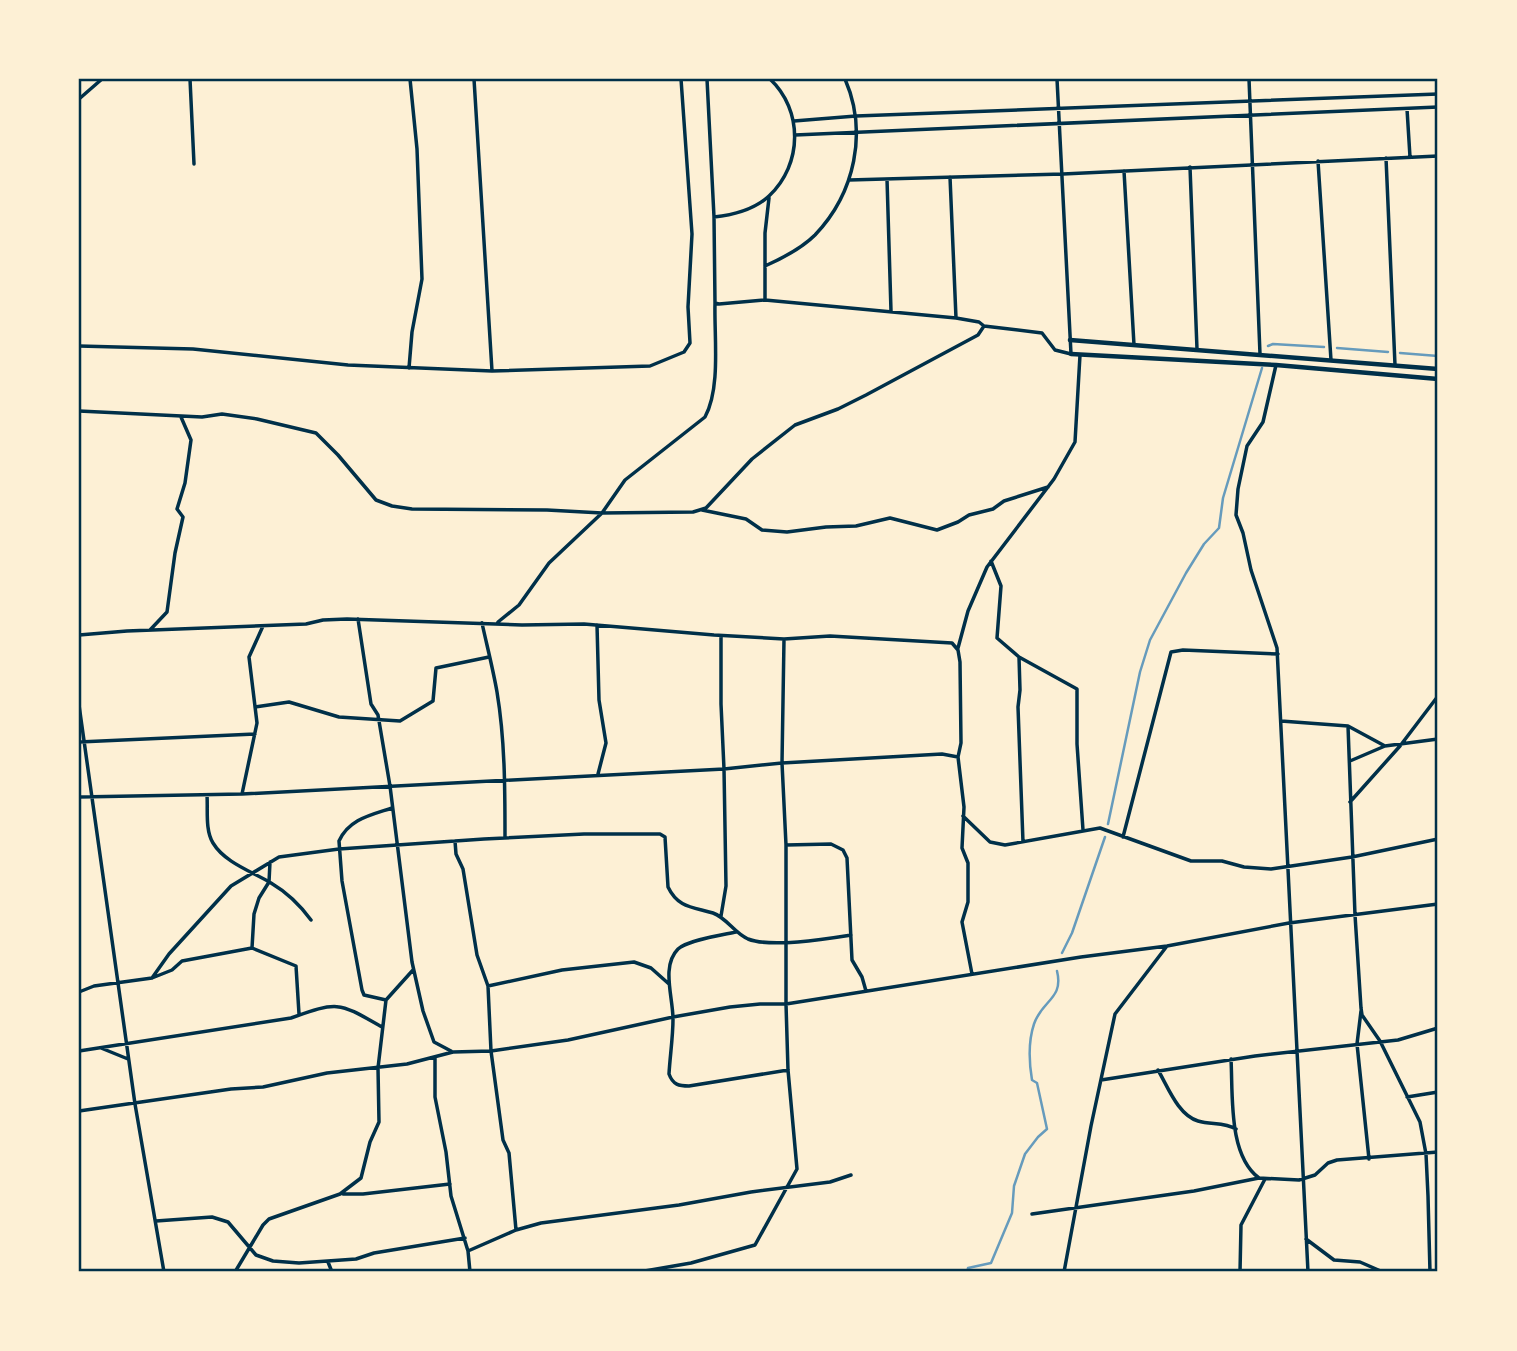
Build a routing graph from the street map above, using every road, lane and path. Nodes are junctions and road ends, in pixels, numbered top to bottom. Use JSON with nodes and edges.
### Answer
{"nodes":[{"id":1,"x":102,"y":79,"type":"edge"},
{"id":2,"x":190,"y":79,"type":"edge"},
{"id":3,"x":410,"y":79,"type":"edge"},
{"id":4,"x":474,"y":79,"type":"edge"},
{"id":5,"x":681,"y":79,"type":"edge"},
{"id":6,"x":707,"y":79,"type":"edge"},
{"id":7,"x":770,"y":79,"type":"edge"},
{"id":8,"x":845,"y":79,"type":"edge"},
{"id":9,"x":1057,"y":79,"type":"edge"},
{"id":10,"x":1249,"y":79,"type":"edge"},
{"id":11,"x":1438,"y":94,"type":"edge"},
{"id":12,"x":79,"y":99,"type":"edge"},
{"id":13,"x":1250,"y":101,"type":"junction"},
{"id":14,"x":1438,"y":107,"type":"edge"},
{"id":15,"x":1059,"y":108,"type":"junction"},
{"id":16,"x":1407,"y":109,"type":"junction"},
{"id":17,"x":1251,"y":115,"type":"junction"},
{"id":18,"x":856,"y":116,"type":"junction"},
{"id":19,"x":794,"y":121,"type":"junction"},
{"id":20,"x":1060,"y":123,"type":"junction"},
{"id":21,"x":856,"y":132,"type":"junction"},
{"id":22,"x":795,"y":135,"type":"junction"},
{"id":23,"x":1438,"y":156,"type":"edge"},
{"id":24,"x":1410,"y":157,"type":"junction"},
{"id":25,"x":1386,"y":158,"type":"junction"},
{"id":26,"x":1318,"y":161,"type":"junction"},
{"id":27,"x":194,"y":164,"type":"dead end"},
{"id":28,"x":1253,"y":164,"type":"junction"},
{"id":29,"x":1190,"y":167,"type":"junction"},
{"id":30,"x":1124,"y":171,"type":"junction"},
{"id":31,"x":1063,"y":174,"type":"junction"},
{"id":32,"x":950,"y":177,"type":"junction"},
{"id":33,"x":887,"y":179,"type":"junction"},
{"id":34,"x":849,"y":180,"type":"junction"},
{"id":35,"x":769,"y":196,"type":"junction"},
{"id":36,"x":714,"y":217,"type":"junction"},
{"id":37,"x":765,"y":266,"type":"junction"},
{"id":38,"x":765,"y":300,"type":"junction"},
{"id":39,"x":715,"y":303,"type":"junction"},
{"id":40,"x":891,"y":312,"type":"junction"},
{"id":41,"x":956,"y":318,"type":"junction"},
{"id":42,"x":984,"y":326,"type":"junction"},
{"id":43,"x":1070,"y":340,"type":"junction"},
{"id":44,"x":1134,"y":345,"type":"junction"},
{"id":45,"x":79,"y":346,"type":"edge"},
{"id":46,"x":1196,"y":349,"type":"junction"},
{"id":47,"x":1260,"y":354,"type":"junction"},
{"id":48,"x":1071,"y":355,"type":"junction"},
{"id":49,"x":1080,"y":355,"type":"junction"},
{"id":50,"x":1331,"y":360,"type":"junction"},
{"id":51,"x":1276,"y":365,"type":"junction"},
{"id":52,"x":1395,"y":365,"type":"junction"},
{"id":53,"x":409,"y":368,"type":"junction"},
{"id":54,"x":1438,"y":369,"type":"edge"},
{"id":55,"x":492,"y":371,"type":"junction"},
{"id":56,"x":1438,"y":379,"type":"edge"},
{"id":57,"x":79,"y":411,"type":"edge"},
{"id":58,"x":181,"y":416,"type":"junction"},
{"id":59,"x":1048,"y":487,"type":"junction"},
{"id":60,"x":700,"y":510,"type":"junction"},
{"id":61,"x":602,"y":513,"type":"junction"},
{"id":62,"x":991,"y":561,"type":"junction"},
{"id":63,"x":359,"y":620,"type":"junction"},
{"id":64,"x":482,"y":623,"type":"junction"},
{"id":65,"x":497,"y":624,"type":"junction"},
{"id":66,"x":597,"y":625,"type":"junction"},
{"id":67,"x":263,"y":626,"type":"junction"},
{"id":68,"x":149,"y":632,"type":"junction"},
{"id":69,"x":79,"y":635,"type":"edge"},
{"id":70,"x":721,"y":636,"type":"junction"},
{"id":71,"x":784,"y":639,"type":"junction"},
{"id":72,"x":958,"y":650,"type":"junction"},
{"id":73,"x":1278,"y":654,"type":"junction"},
{"id":74,"x":489,"y":657,"type":"junction"},
{"id":75,"x":1019,"y":657,"type":"junction"},
{"id":76,"x":1438,"y":696,"type":"edge"},
{"id":77,"x":79,"y":705,"type":"edge"},
{"id":78,"x":255,"y":707,"type":"junction"},
{"id":79,"x":379,"y":720,"type":"junction"},
{"id":80,"x":1281,"y":721,"type":"junction"},
{"id":81,"x":1348,"y":726,"type":"junction"},
{"id":82,"x":256,"y":734,"type":"junction"},
{"id":83,"x":1438,"y":739,"type":"edge"},
{"id":84,"x":81,"y":742,"type":"edge"},
{"id":85,"x":1401,"y":744,"type":"junction"},
{"id":86,"x":1385,"y":746,"type":"junction"},
{"id":87,"x":958,"y":757,"type":"junction"},
{"id":88,"x":1350,"y":761,"type":"junction"},
{"id":89,"x":782,"y":763,"type":"junction"},
{"id":90,"x":724,"y":769,"type":"junction"},
{"id":91,"x":598,"y":775,"type":"junction"},
{"id":92,"x":505,"y":779,"type":"junction"},
{"id":93,"x":390,"y":786,"type":"junction"},
{"id":94,"x":242,"y":794,"type":"junction"},
{"id":95,"x":207,"y":795,"type":"junction"},
{"id":96,"x":91,"y":796,"type":"junction"},
{"id":97,"x":79,"y":797,"type":"edge"},
{"id":98,"x":1350,"y":802,"type":"junction"},
{"id":99,"x":392,"y":808,"type":"junction"},
{"id":100,"x":963,"y":816,"type":"junction"},
{"id":101,"x":1083,"y":830,"type":"junction"},
{"id":102,"x":1123,"y":836,"type":"junction"},
{"id":103,"x":505,"y":838,"type":"junction"},
{"id":104,"x":1438,"y":839,"type":"edge"},
{"id":105,"x":455,"y":841,"type":"junction"},
{"id":106,"x":1023,"y":842,"type":"junction"},
{"id":107,"x":397,"y":845,"type":"junction"},
{"id":108,"x":786,"y":845,"type":"junction"},
{"id":109,"x":339,"y":849,"type":"junction"},
{"id":110,"x":1352,"y":857,"type":"junction"},
{"id":111,"x":270,"y":862,"type":"junction"},
{"id":112,"x":1287,"y":867,"type":"junction"},
{"id":113,"x":253,"y":873,"type":"junction"},
{"id":114,"x":269,"y":882,"type":"junction"},
{"id":115,"x":1438,"y":904,"type":"edge"},
{"id":116,"x":1355,"y":915,"type":"junction"},
{"id":117,"x":721,"y":916,"type":"junction"},
{"id":118,"x":311,"y":920,"type":"dead end"},
{"id":119,"x":1289,"y":923,"type":"junction"},
{"id":120,"x":736,"y":932,"type":"junction"},
{"id":121,"x":851,"y":935,"type":"junction"},
{"id":122,"x":787,"y":942,"type":"junction"},
{"id":123,"x":1167,"y":946,"type":"junction"},
{"id":124,"x":252,"y":948,"type":"junction"},
{"id":125,"x":413,"y":970,"type":"junction"},
{"id":126,"x":972,"y":974,"type":"junction"},
{"id":127,"x":152,"y":978,"type":"junction"},
{"id":128,"x":117,"y":982,"type":"junction"},
{"id":129,"x":670,"y":985,"type":"junction"},
{"id":130,"x":488,"y":986,"type":"junction"},
{"id":131,"x":866,"y":991,"type":"junction"},
{"id":132,"x":79,"y":992,"type":"edge"},
{"id":133,"x":386,"y":1000,"type":"junction"},
{"id":134,"x":786,"y":1004,"type":"junction"},
{"id":135,"x":1361,"y":1008,"type":"junction"},
{"id":136,"x":299,"y":1015,"type":"junction"},
{"id":137,"x":673,"y":1017,"type":"junction"},
{"id":138,"x":382,"y":1027,"type":"junction"},
{"id":139,"x":1438,"y":1028,"type":"edge"},
{"id":140,"x":1380,"y":1041,"type":"junction"},
{"id":141,"x":126,"y":1043,"type":"junction"},
{"id":142,"x":1357,"y":1044,"type":"junction"},
{"id":143,"x":99,"y":1047,"type":"junction"},
{"id":144,"x":79,"y":1051,"type":"edge"},
{"id":145,"x":491,"y":1051,"type":"junction"},
{"id":146,"x":1297,"y":1051,"type":"junction"},
{"id":147,"x":453,"y":1052,"type":"junction"},
{"id":148,"x":435,"y":1058,"type":"junction"},
{"id":149,"x":128,"y":1059,"type":"junction"},
{"id":150,"x":1231,"y":1059,"type":"junction"},
{"id":151,"x":378,"y":1068,"type":"junction"},
{"id":152,"x":788,"y":1070,"type":"junction"},
{"id":153,"x":1158,"y":1070,"type":"junction"},
{"id":154,"x":1101,"y":1080,"type":"junction"},
{"id":155,"x":1438,"y":1092,"type":"edge"},
{"id":156,"x":1408,"y":1097,"type":"junction"},
{"id":157,"x":135,"y":1104,"type":"junction"},
{"id":158,"x":79,"y":1111,"type":"edge"},
{"id":159,"x":1236,"y":1129,"type":"junction"},
{"id":160,"x":1438,"y":1152,"type":"edge"},
{"id":161,"x":1426,"y":1154,"type":"junction"},
{"id":162,"x":1369,"y":1159,"type":"junction"},
{"id":163,"x":851,"y":1175,"type":"dead end"},
{"id":164,"x":1259,"y":1178,"type":"junction"},
{"id":165,"x":1265,"y":1179,"type":"junction"},
{"id":166,"x":1303,"y":1179,"type":"junction"},
{"id":167,"x":450,"y":1184,"type":"junction"},
{"id":168,"x":787,"y":1187,"type":"junction"},
{"id":169,"x":341,"y":1194,"type":"junction"},
{"id":170,"x":1076,"y":1208,"type":"junction"},
{"id":171,"x":1032,"y":1214,"type":"dead end"},
{"id":172,"x":156,"y":1221,"type":"junction"},
{"id":173,"x":516,"y":1230,"type":"junction"},
{"id":174,"x":465,"y":1238,"type":"junction"},
{"id":175,"x":1306,"y":1239,"type":"junction"},
{"id":176,"x":249,"y":1248,"type":"junction"},
{"id":177,"x":468,"y":1251,"type":"junction"},
{"id":178,"x":328,"y":1262,"type":"junction"},
{"id":179,"x":658,"y":1270,"type":"edge"},
{"id":180,"x":164,"y":1272,"type":"edge"},
{"id":181,"x":235,"y":1272,"type":"edge"},
{"id":182,"x":332,"y":1272,"type":"edge"},
{"id":183,"x":470,"y":1272,"type":"edge"},
{"id":184,"x":639,"y":1272,"type":"edge"},
{"id":185,"x":1064,"y":1272,"type":"edge"},
{"id":186,"x":1240,"y":1272,"type":"edge"},
{"id":187,"x":1308,"y":1272,"type":"edge"},
{"id":188,"x":1383,"y":1272,"type":"edge"},
{"id":189,"x":1430,"y":1272,"type":"edge"}],
"edges":[{"from":1,"to":12,"type":"street"},
{"from":2,"to":27,"type":"street"},
{"from":3,"to":53,"type":"street"},
{"from":4,"to":55,"type":"street"},
{"from":5,"to":55,"type":"street"},
{"from":6,"to":36,"type":"street"},
{"from":7,"to":19,"type":"street"},
{"from":8,"to":18,"type":"street"},
{"from":9,"to":15,"type":"street"},
{"from":10,"to":13,"type":"street"},
{"from":11,"to":13,"type":"street"},
{"from":13,"to":15,"type":"street"},
{"from":13,"to":17,"type":"street"},
{"from":14,"to":16,"type":"street"},
{"from":15,"to":18,"type":"street"},
{"from":15,"to":20,"type":"street"},
{"from":16,"to":17,"type":"street"},
{"from":16,"to":24,"type":"street"},
{"from":17,"to":20,"type":"street"},
{"from":17,"to":28,"type":"street"},
{"from":18,"to":19,"type":"street"},
{"from":18,"to":21,"type":"street"},
{"from":19,"to":22,"type":"street"},
{"from":20,"to":21,"type":"street"},
{"from":20,"to":31,"type":"street"},
{"from":21,"to":22,"type":"street"},
{"from":21,"to":34,"type":"street"},
{"from":22,"to":35,"type":"street"},
{"from":23,"to":24,"type":"street"},
{"from":24,"to":25,"type":"street"},
{"from":25,"to":26,"type":"street"},
{"from":25,"to":52,"type":"street"},
{"from":26,"to":28,"type":"street"},
{"from":26,"to":50,"type":"street"},
{"from":28,"to":29,"type":"street"},
{"from":28,"to":47,"type":"street"},
{"from":29,"to":30,"type":"street"},
{"from":29,"to":46,"type":"street"},
{"from":30,"to":31,"type":"street"},
{"from":30,"to":44,"type":"street"},
{"from":31,"to":32,"type":"street"},
{"from":31,"to":43,"type":"street"},
{"from":32,"to":33,"type":"street"},
{"from":32,"to":41,"type":"street"},
{"from":33,"to":34,"type":"street"},
{"from":33,"to":40,"type":"street"},
{"from":34,"to":37,"type":"street"},
{"from":35,"to":36,"type":"street"},
{"from":35,"to":37,"type":"street"},
{"from":36,"to":39,"type":"street"},
{"from":37,"to":38,"type":"street"},
{"from":38,"to":39,"type":"street"},
{"from":38,"to":40,"type":"street"},
{"from":39,"to":61,"type":"street"},
{"from":40,"to":41,"type":"street"},
{"from":41,"to":42,"type":"street"},
{"from":42,"to":48,"type":"street"},
{"from":42,"to":60,"type":"street"},
{"from":43,"to":44,"type":"street"},
{"from":43,"to":48,"type":"street"},
{"from":44,"to":46,"type":"street"},
{"from":45,"to":53,"type":"street"},
{"from":46,"to":47,"type":"street"},
{"from":47,"to":50,"type":"street"},
{"from":48,"to":49,"type":"street"},
{"from":49,"to":51,"type":"street"},
{"from":49,"to":59,"type":"street"},
{"from":50,"to":52,"type":"street"},
{"from":51,"to":56,"type":"street"},
{"from":51,"to":73,"type":"street"},
{"from":52,"to":54,"type":"street"},
{"from":53,"to":55,"type":"street"},
{"from":57,"to":58,"type":"street"},
{"from":58,"to":61,"type":"street"},
{"from":58,"to":68,"type":"street"},
{"from":59,"to":60,"type":"street"},
{"from":59,"to":62,"type":"street"},
{"from":60,"to":61,"type":"street"},
{"from":61,"to":65,"type":"street"},
{"from":62,"to":72,"type":"street"},
{"from":62,"to":75,"type":"street"},
{"from":63,"to":64,"type":"street"},
{"from":63,"to":67,"type":"street"},
{"from":63,"to":79,"type":"street"},
{"from":64,"to":65,"type":"street"},
{"from":64,"to":74,"type":"street"},
{"from":65,"to":66,"type":"street"},
{"from":66,"to":70,"type":"street"},
{"from":66,"to":91,"type":"street"},
{"from":67,"to":68,"type":"street"},
{"from":67,"to":78,"type":"street"},
{"from":68,"to":69,"type":"street"},
{"from":70,"to":71,"type":"street"},
{"from":70,"to":90,"type":"street"},
{"from":71,"to":72,"type":"street"},
{"from":71,"to":89,"type":"street"},
{"from":72,"to":87,"type":"street"},
{"from":73,"to":80,"type":"street"},
{"from":73,"to":102,"type":"street"},
{"from":74,"to":79,"type":"street"},
{"from":74,"to":92,"type":"street"},
{"from":75,"to":101,"type":"street"},
{"from":75,"to":106,"type":"street"},
{"from":76,"to":85,"type":"street"},
{"from":77,"to":84,"type":"street"},
{"from":78,"to":79,"type":"street"},
{"from":78,"to":82,"type":"street"},
{"from":79,"to":93,"type":"street"},
{"from":80,"to":81,"type":"street"},
{"from":80,"to":112,"type":"street"},
{"from":81,"to":86,"type":"street"},
{"from":81,"to":88,"type":"street"},
{"from":82,"to":84,"type":"street"},
{"from":82,"to":94,"type":"street"},
{"from":83,"to":85,"type":"street"},
{"from":84,"to":96,"type":"street"},
{"from":85,"to":86,"type":"street"},
{"from":85,"to":98,"type":"street"},
{"from":86,"to":88,"type":"street"},
{"from":87,"to":89,"type":"street"},
{"from":87,"to":100,"type":"street"},
{"from":88,"to":98,"type":"street"},
{"from":89,"to":90,"type":"street"},
{"from":89,"to":108,"type":"street"},
{"from":90,"to":91,"type":"street"},
{"from":90,"to":117,"type":"street"},
{"from":91,"to":92,"type":"street"},
{"from":92,"to":93,"type":"street"},
{"from":92,"to":103,"type":"street"},
{"from":93,"to":94,"type":"street"},
{"from":93,"to":99,"type":"street"},
{"from":94,"to":95,"type":"street"},
{"from":95,"to":96,"type":"street"},
{"from":95,"to":113,"type":"street"},
{"from":96,"to":97,"type":"street"},
{"from":96,"to":128,"type":"street"},
{"from":98,"to":110,"type":"street"},
{"from":99,"to":107,"type":"street"},
{"from":99,"to":109,"type":"street"},
{"from":100,"to":106,"type":"street"},
{"from":100,"to":126,"type":"street"},
{"from":101,"to":102,"type":"street"},
{"from":101,"to":106,"type":"street"},
{"from":102,"to":112,"type":"street"},
{"from":103,"to":105,"type":"street"},
{"from":103,"to":117,"type":"street"},
{"from":104,"to":110,"type":"street"},
{"from":105,"to":107,"type":"street"},
{"from":105,"to":130,"type":"street"},
{"from":107,"to":109,"type":"street"},
{"from":107,"to":125,"type":"street"},
{"from":108,"to":121,"type":"street"},
{"from":108,"to":122,"type":"street"},
{"from":109,"to":111,"type":"street"},
{"from":109,"to":133,"type":"street"},
{"from":110,"to":112,"type":"street"},
{"from":110,"to":116,"type":"street"},
{"from":111,"to":113,"type":"street"},
{"from":111,"to":114,"type":"street"},
{"from":112,"to":119,"type":"street"},
{"from":113,"to":114,"type":"street"},
{"from":113,"to":127,"type":"street"},
{"from":114,"to":118,"type":"street"},
{"from":114,"to":124,"type":"street"},
{"from":115,"to":116,"type":"street"},
{"from":116,"to":119,"type":"street"},
{"from":116,"to":135,"type":"street"},
{"from":117,"to":120,"type":"street"},
{"from":119,"to":123,"type":"street"},
{"from":119,"to":146,"type":"street"},
{"from":120,"to":122,"type":"street"},
{"from":120,"to":129,"type":"street"},
{"from":121,"to":122,"type":"street"},
{"from":121,"to":131,"type":"street"},
{"from":122,"to":134,"type":"street"},
{"from":123,"to":126,"type":"street"},
{"from":123,"to":154,"type":"street"},
{"from":124,"to":127,"type":"street"},
{"from":124,"to":136,"type":"street"},
{"from":125,"to":133,"type":"street"},
{"from":125,"to":147,"type":"street"},
{"from":126,"to":131,"type":"street"},
{"from":127,"to":128,"type":"street"},
{"from":128,"to":132,"type":"street"},
{"from":128,"to":141,"type":"street"},
{"from":129,"to":130,"type":"street"},
{"from":129,"to":137,"type":"street"},
{"from":130,"to":145,"type":"street"},
{"from":131,"to":134,"type":"street"},
{"from":133,"to":138,"type":"street"},
{"from":134,"to":137,"type":"street"},
{"from":134,"to":152,"type":"street"},
{"from":135,"to":140,"type":"street"},
{"from":135,"to":142,"type":"street"},
{"from":136,"to":138,"type":"street"},
{"from":136,"to":141,"type":"street"},
{"from":137,"to":145,"type":"street"},
{"from":137,"to":152,"type":"street"},
{"from":138,"to":151,"type":"street"},
{"from":139,"to":140,"type":"street"},
{"from":140,"to":142,"type":"street"},
{"from":140,"to":156,"type":"street"},
{"from":141,"to":143,"type":"street"},
{"from":141,"to":149,"type":"street"},
{"from":142,"to":146,"type":"street"},
{"from":142,"to":162,"type":"street"},
{"from":143,"to":144,"type":"street"},
{"from":143,"to":149,"type":"street"},
{"from":145,"to":147,"type":"street"},
{"from":145,"to":173,"type":"street"},
{"from":146,"to":150,"type":"street"},
{"from":146,"to":166,"type":"street"},
{"from":147,"to":148,"type":"street"},
{"from":148,"to":151,"type":"street"},
{"from":148,"to":167,"type":"street"},
{"from":149,"to":157,"type":"street"},
{"from":150,"to":153,"type":"street"},
{"from":150,"to":159,"type":"street"},
{"from":151,"to":157,"type":"street"},
{"from":151,"to":169,"type":"street"},
{"from":152,"to":168,"type":"street"},
{"from":153,"to":154,"type":"street"},
{"from":153,"to":159,"type":"street"},
{"from":154,"to":170,"type":"street"},
{"from":155,"to":156,"type":"street"},
{"from":156,"to":161,"type":"street"},
{"from":157,"to":158,"type":"street"},
{"from":157,"to":172,"type":"street"},
{"from":159,"to":164,"type":"street"},
{"from":160,"to":161,"type":"street"},
{"from":161,"to":162,"type":"street"},
{"from":161,"to":189,"type":"street"},
{"from":162,"to":166,"type":"street"},
{"from":163,"to":168,"type":"street"},
{"from":164,"to":165,"type":"street"},
{"from":164,"to":170,"type":"street"},
{"from":165,"to":166,"type":"street"},
{"from":165,"to":186,"type":"street"},
{"from":166,"to":175,"type":"street"},
{"from":167,"to":169,"type":"street"},
{"from":167,"to":174,"type":"street"},
{"from":168,"to":173,"type":"street"},
{"from":168,"to":179,"type":"street"},
{"from":169,"to":176,"type":"street"},
{"from":170,"to":171,"type":"street"},
{"from":170,"to":185,"type":"street"},
{"from":172,"to":176,"type":"street"},
{"from":172,"to":180,"type":"street"},
{"from":173,"to":177,"type":"street"},
{"from":174,"to":177,"type":"street"},
{"from":174,"to":178,"type":"street"},
{"from":175,"to":187,"type":"street"},
{"from":175,"to":188,"type":"street"},
{"from":176,"to":178,"type":"street"},
{"from":176,"to":181,"type":"street"},
{"from":177,"to":183,"type":"street"},
{"from":178,"to":182,"type":"street"},
{"from":179,"to":184,"type":"street"}]}
